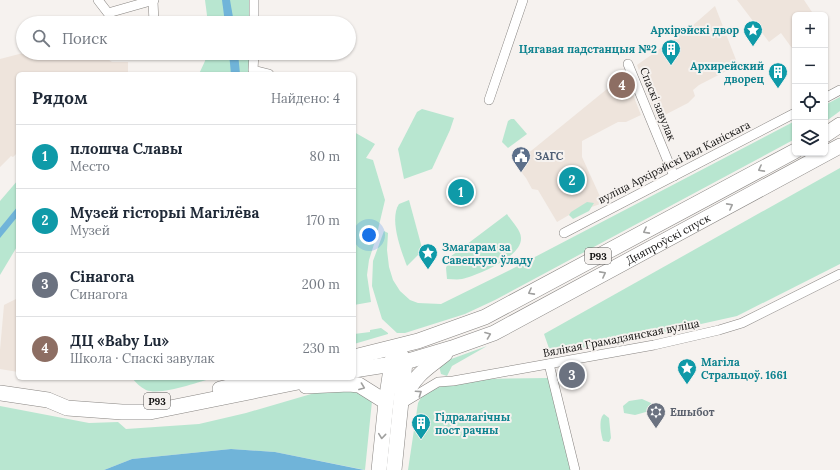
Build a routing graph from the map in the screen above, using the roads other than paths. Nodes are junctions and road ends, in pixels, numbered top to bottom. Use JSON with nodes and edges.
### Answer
{"nodes":[{"id":1,"x":98,"y":0,"type":"edge"},
{"id":2,"x":153,"y":0,"type":"edge"},
{"id":3,"x":254,"y":0,"type":"edge"},
{"id":4,"x":523,"y":0,"type":"edge"},
{"id":5,"x":154,"y":16,"type":"edge"},
{"id":6,"x":254,"y":16,"type":"edge"},
{"id":7,"x":254,"y":60,"type":"edge"},
{"id":8,"x":628,"y":64,"type":"dead end"},
{"id":9,"x":262,"y":72,"type":"edge"},
{"id":10,"x":840,"y":90,"type":"edge"},
{"id":11,"x":828,"y":96,"type":"edge"},
{"id":12,"x":489,"y":100,"type":"dead end"},
{"id":13,"x":792,"y":115,"type":"edge"},
{"id":14,"x":840,"y":125,"type":"edge"},
{"id":15,"x":828,"y":133,"type":"edge"},
{"id":16,"x":840,"y":146,"type":"edge"},
{"id":17,"x":792,"y":153,"type":"edge"},
{"id":18,"x":674,"y":176,"type":"junction"},
{"id":19,"x":564,"y":233,"type":"dead end"},
{"id":20,"x":840,"y":274,"type":"edge"},
{"id":21,"x":395,"y":347,"type":"junction"},
{"id":22,"x":452,"y":348,"type":"junction"},
{"id":23,"x":356,"y":357,"type":"edge"},
{"id":24,"x":398,"y":363,"type":"junction"},
{"id":25,"x":434,"y":363,"type":"junction"},
{"id":26,"x":550,"y":364,"type":"junction"},
{"id":27,"x":356,"y":370,"type":"edge"},
{"id":28,"x":256,"y":380,"type":"edge"},
{"id":29,"x":309,"y":380,"type":"edge"},
{"id":30,"x":438,"y":382,"type":"junction"},
{"id":31,"x":254,"y":392,"type":"junction"},
{"id":32,"x":0,"y":393,"type":"edge"},
{"id":33,"x":48,"y":400,"type":"junction"},
{"id":34,"x":393,"y":403,"type":"junction"},
{"id":35,"x":379,"y":470,"type":"edge"},
{"id":36,"x":394,"y":470,"type":"edge"},
{"id":37,"x":575,"y":470,"type":"edge"}],
"edges":[{"from":1,"to":2,"type":"street"},
{"from":2,"to":5,"type":"street"},
{"from":3,"to":6,"type":"street"},
{"from":4,"to":12,"type":"street"},
{"from":7,"to":9,"type":"street"},
{"from":8,"to":18,"type":"street","name":"Спаскі завулак"},
{"from":10,"to":11,"type":"street"},
{"from":13,"to":18,"type":"street","name":"вуліца Архірэйскі Вал Каніскага"},
{"from":14,"to":15,"type":"main road"},
{"from":22,"to":16,"type":"main road","name":"Дняпроўскі спуск","number":"Р93","one_way":true},
{"from":17,"to":21,"type":"main road","name":"Дняпроўскі спуск","number":"Р93","one_way":true},
{"from":18,"to":19,"type":"street","name":"вуліца Архірэйскі Вал Каніскага"},
{"from":20,"to":26,"type":"street","name":"Вялікая Грамадзянская вуліца"},
{"from":21,"to":23,"type":"main road","number":"Р93"},
{"from":21,"to":24,"type":"main road"},
{"from":22,"to":24,"type":"main road","name":"Дняпроўскі спуск","number":"Р93"},
{"from":22,"to":25,"type":"main road"},
{"from":24,"to":27,"type":"main road","number":"Р93"},
{"from":24,"to":34,"type":"main road"},
{"from":25,"to":30,"type":"street"},
{"from":25,"to":34,"type":"main road"},
{"from":26,"to":30,"type":"street","name":"Вялікая Грамадзянская вуліца"},
{"from":26,"to":37,"type":"street"},
{"from":28,"to":33,"type":"main road","number":"Р93"},
{"from":29,"to":31,"type":"main road","number":"Р93"},
{"from":34,"to":30,"type":"street","name":"Вялікая Грамадзянская вуліца","one_way":true},
{"from":31,"to":33,"type":"main road","number":"Р93"},
{"from":31,"to":34,"type":"main road","one_way":true},
{"from":32,"to":33,"type":"main road","number":"Р93"},
{"from":34,"to":35,"type":"main road","one_way":true},
{"from":34,"to":36,"type":"main road"}]}
